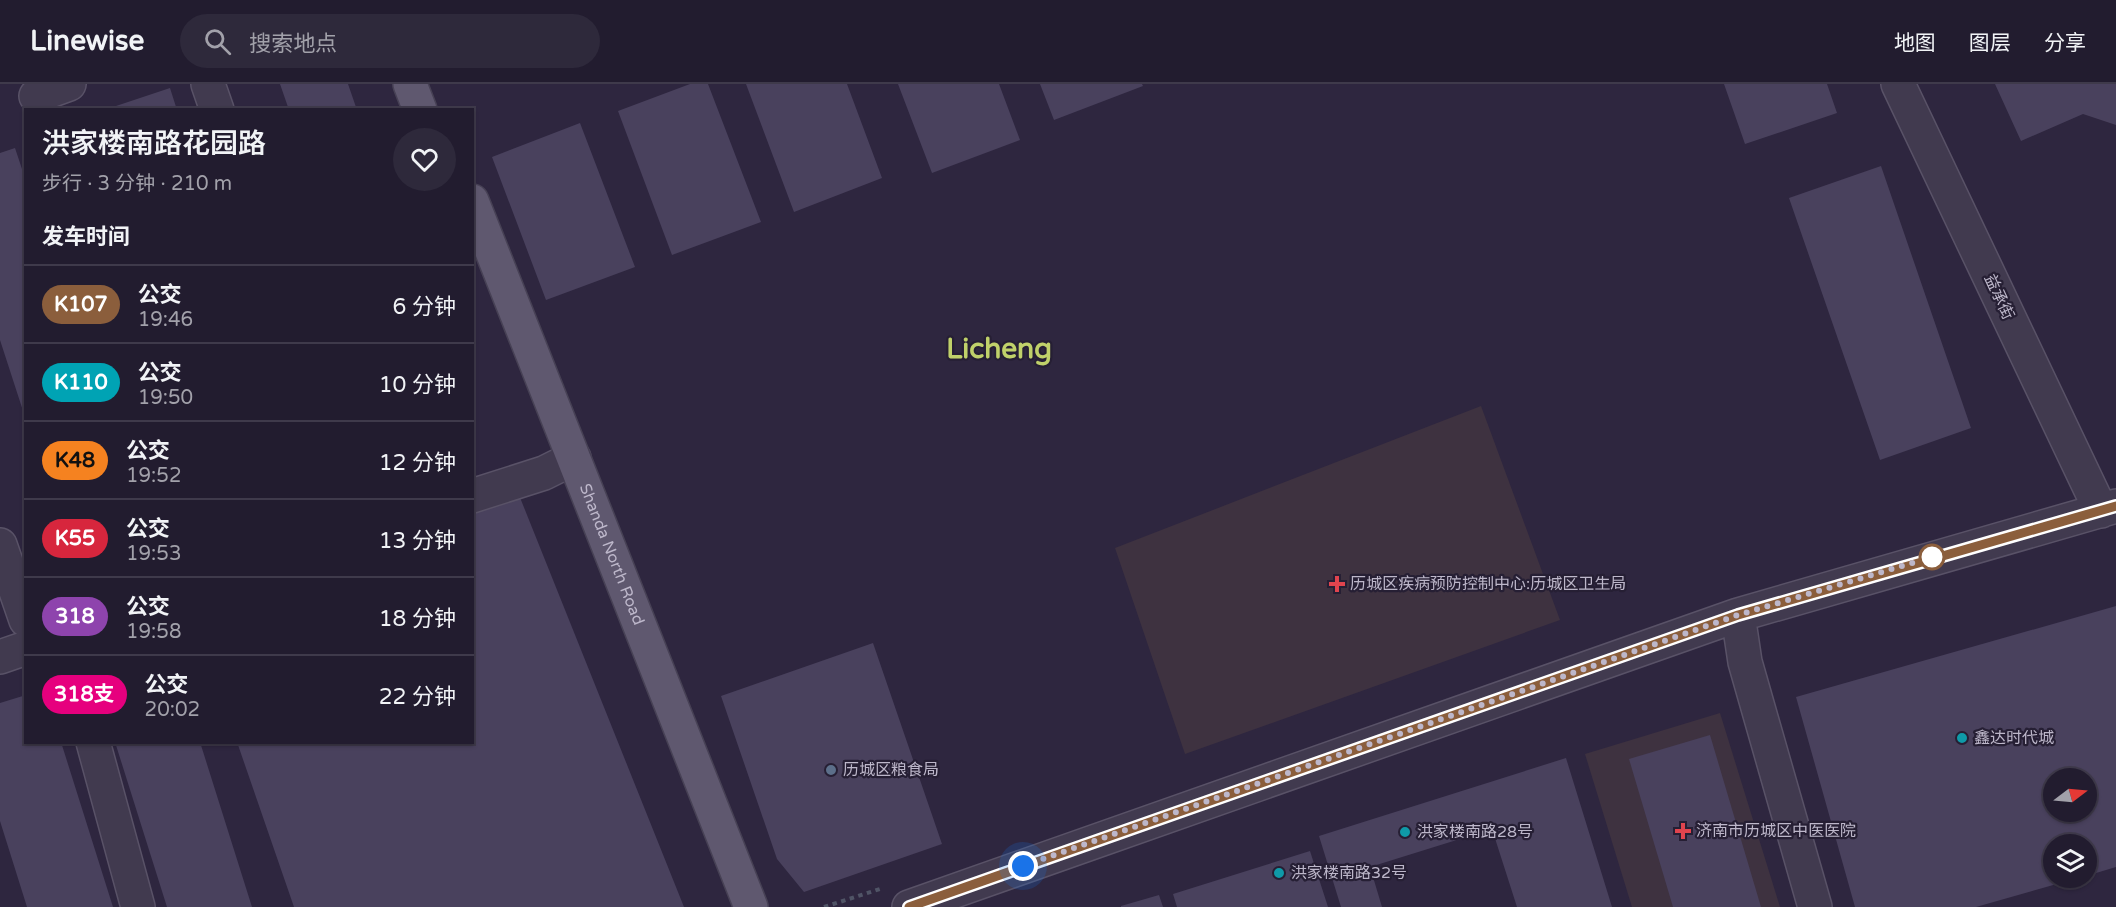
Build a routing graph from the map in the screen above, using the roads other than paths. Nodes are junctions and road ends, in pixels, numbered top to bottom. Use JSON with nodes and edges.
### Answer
{"nodes":[{"id":1,"x":69,"y":84,"type":"edge"},
{"id":2,"x":208,"y":84,"type":"edge"},
{"id":3,"x":410,"y":84,"type":"edge"},
{"id":4,"x":426,"y":84,"type":"edge"},
{"id":5,"x":1898,"y":84,"type":"edge"},
{"id":6,"x":36,"y":97,"type":"edge"},
{"id":7,"x":217,"y":108,"type":"edge"},
{"id":8,"x":419,"y":108,"type":"edge"},
{"id":9,"x":435,"y":108,"type":"edge"},
{"id":10,"x":474,"y":206,"type":"edge"},
{"id":11,"x":474,"y":247,"type":"edge"},
{"id":12,"x":567,"y":462,"type":"junction"},
{"id":13,"x":474,"y":495,"type":"edge"},
{"id":14,"x":2108,"y":508,"type":"edge"},
{"id":15,"x":0,"y":545,"type":"edge"},
{"id":16,"x":24,"y":614,"type":"edge"},
{"id":17,"x":1738,"y":615,"type":"junction"},
{"id":18,"x":24,"y":649,"type":"edge"},
{"id":19,"x":0,"y":657,"type":"edge"},
{"id":20,"x":94,"y":744,"type":"edge"},
{"id":21,"x":138,"y":907,"type":"edge"},
{"id":22,"x":736,"y":907,"type":"edge"},
{"id":23,"x":751,"y":907,"type":"edge"},
{"id":24,"x":909,"y":907,"type":"edge"},
{"id":25,"x":1815,"y":907,"type":"edge"}],
"edges":[{"from":1,"to":6,"type":"street"},
{"from":2,"to":7,"type":"street"},
{"from":3,"to":8,"type":"main road"},
{"from":4,"to":9,"type":"main road"},
{"from":5,"to":14,"type":"street","name":"益承街"},
{"from":10,"to":12,"type":"main road","name":"Shanda North Road"},
{"from":11,"to":12,"type":"main road","name":"Shanda North Road"},
{"from":12,"to":13,"type":"street"},
{"from":12,"to":22,"type":"main road","name":"Shanda North Road"},
{"from":12,"to":23,"type":"main road","name":"Shanda North Road"},
{"from":14,"to":17,"type":"street"},
{"from":15,"to":16,"type":"street"},
{"from":17,"to":24,"type":"street"},
{"from":17,"to":25,"type":"street"},
{"from":18,"to":19,"type":"street"},
{"from":20,"to":21,"type":"street"}]}
